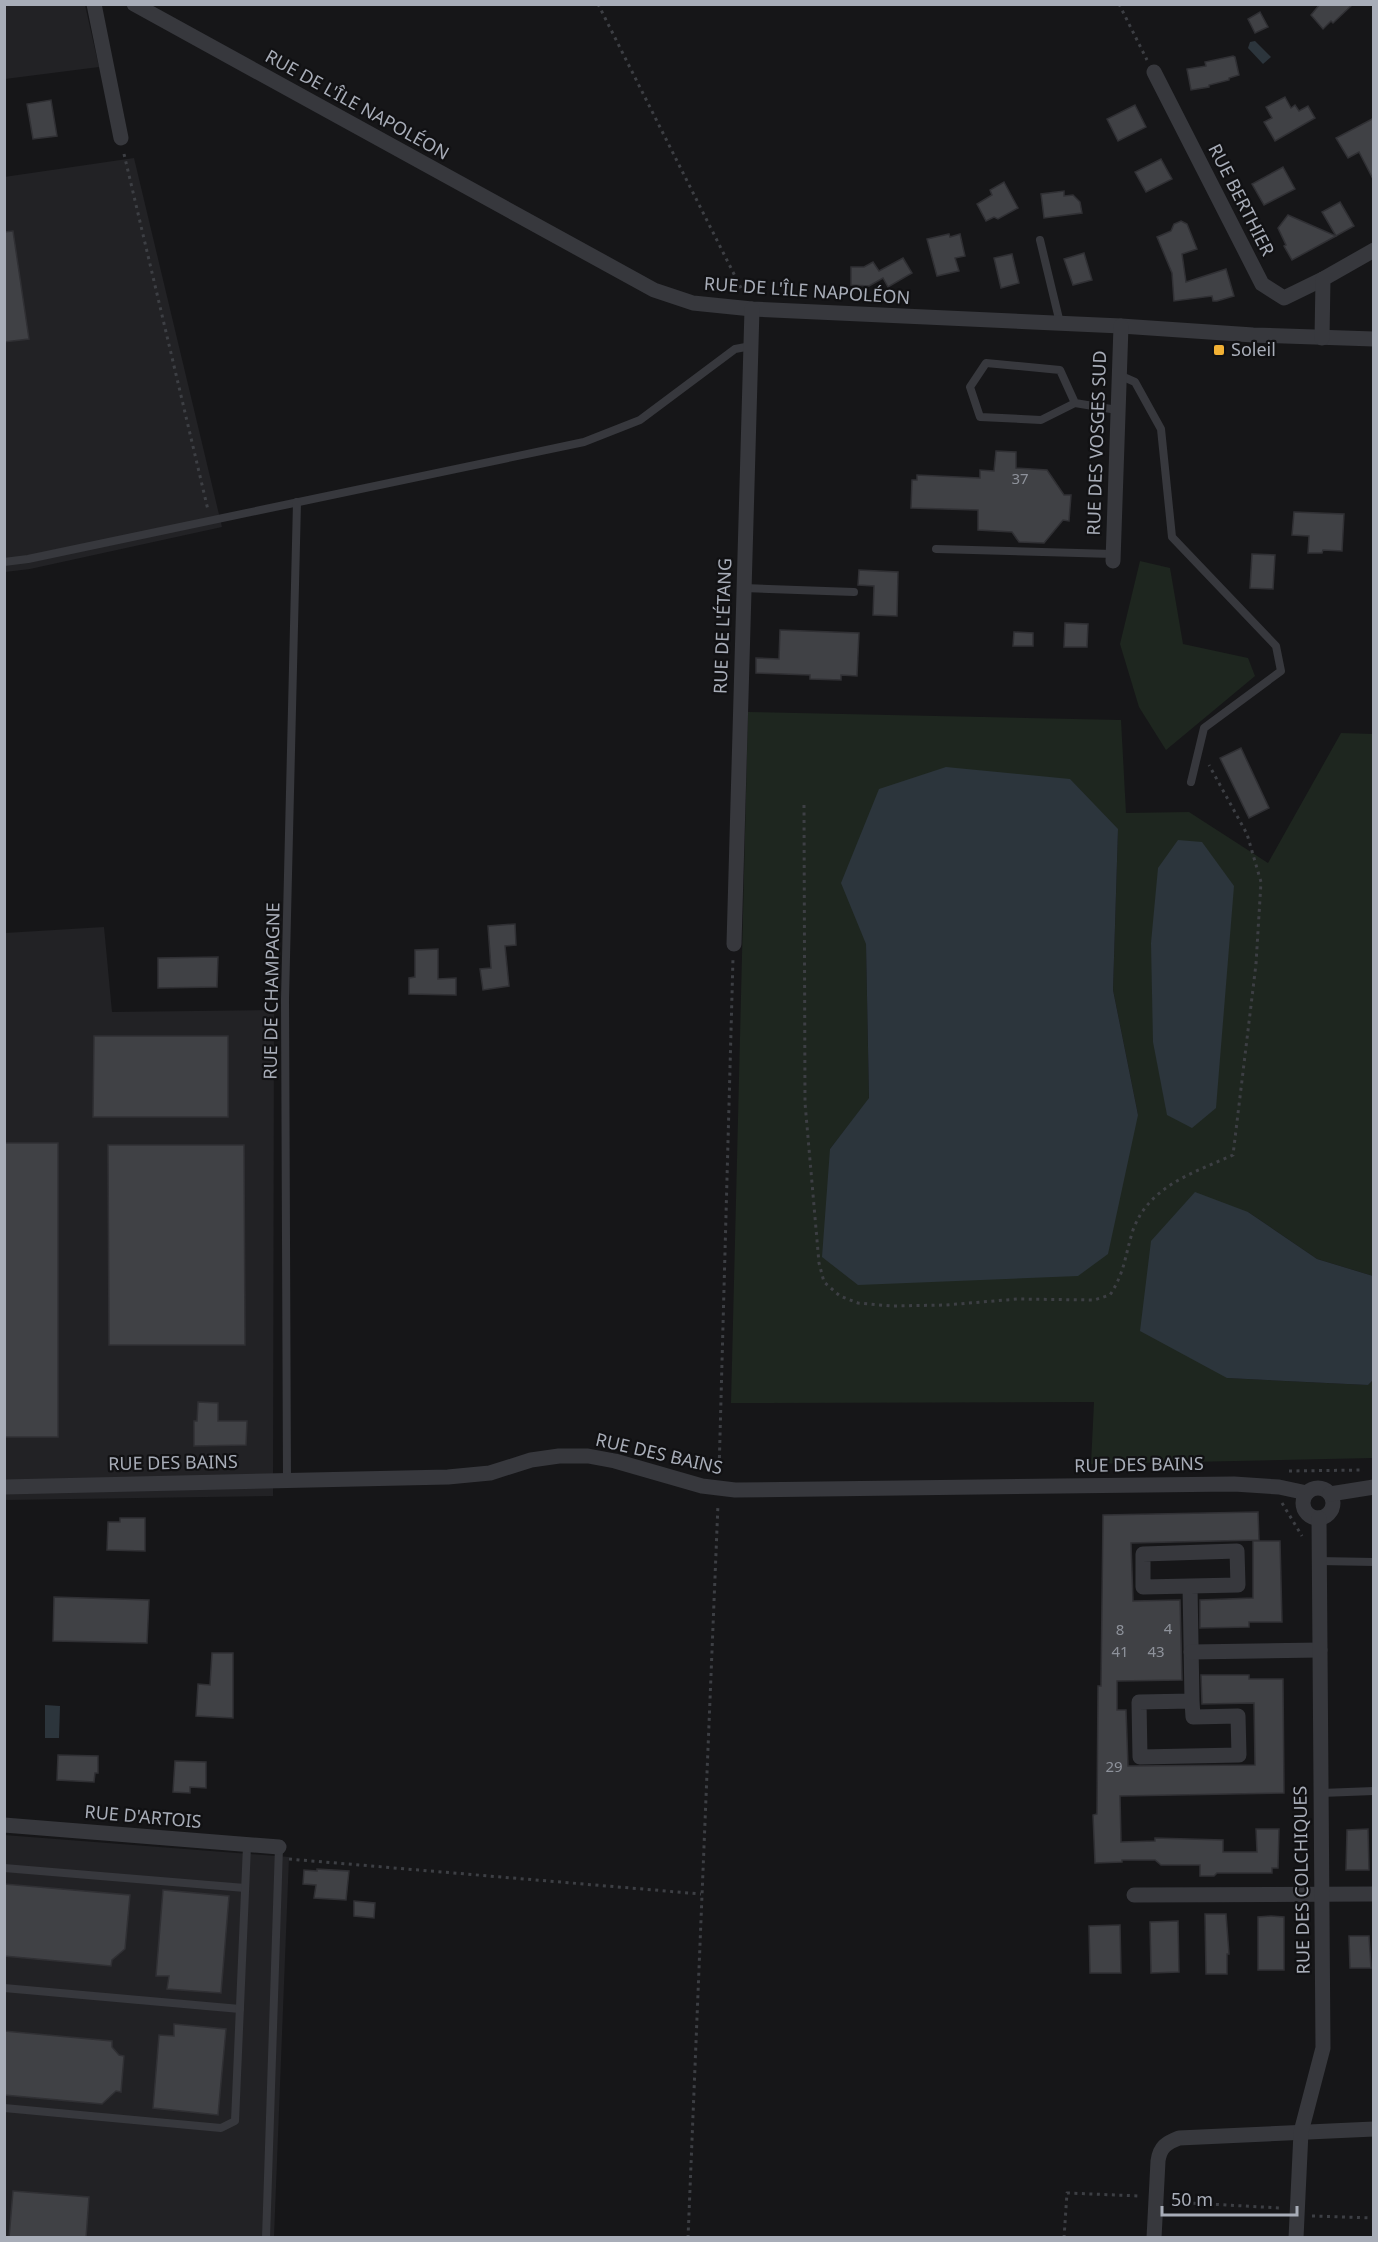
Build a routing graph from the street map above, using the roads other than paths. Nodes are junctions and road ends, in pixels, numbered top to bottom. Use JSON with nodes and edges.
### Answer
{"nodes":[{"id":1,"x":94,"y":4,"type":"edge"},
{"id":2,"x":134,"y":4,"type":"edge"},
{"id":3,"x":1154,"y":72,"type":"road end"},
{"id":4,"x":121,"y":138,"type":"road end"},
{"id":5,"x":1040,"y":240,"type":"dead end"},
{"id":6,"x":1374,"y":250,"type":"edge"},
{"id":7,"x":1323,"y":279,"type":"junction"},
{"id":8,"x":752,"y":309,"type":"junction"},
{"id":9,"x":1060,"y":323,"type":"junction"},
{"id":10,"x":1121,"y":326,"type":"junction"},
{"id":11,"x":1322,"y":338,"type":"junction"},
{"id":12,"x":1374,"y":339,"type":"edge"},
{"id":13,"x":751,"y":346,"type":"junction"},
{"id":14,"x":1119,"y":375,"type":"junction"},
{"id":15,"x":1075,"y":403,"type":"junction"},
{"id":16,"x":1117,"y":410,"type":"junction"},
{"id":17,"x":297,"y":502,"type":"junction"},
{"id":18,"x":936,"y":549,"type":"dead end"},
{"id":19,"x":1113,"y":557,"type":"joint"},
{"id":20,"x":4,"y":562,"type":"edge"},
{"id":21,"x":744,"y":588,"type":"junction"},
{"id":22,"x":854,"y":592,"type":"dead end"},
{"id":23,"x":1191,"y":782,"type":"dead end"},
{"id":24,"x":734,"y":944,"type":"road end"},
{"id":25,"x":287,"y":1480,"type":"junction"},
{"id":26,"x":4,"y":1487,"type":"edge"},
{"id":27,"x":1374,"y":1487,"type":"edge"},
{"id":28,"x":1307,"y":1493,"type":"junction"},
{"id":29,"x":1330,"y":1494,"type":"junction"},
{"id":30,"x":1319,"y":1518,"type":"junction"},
{"id":31,"x":1319,"y":1555,"type":"junction"},
{"id":32,"x":1374,"y":1562,"type":"edge"},
{"id":33,"x":1190,"y":1586,"type":"junction"},
{"id":34,"x":1320,"y":1650,"type":"junction"},
{"id":35,"x":1191,"y":1652,"type":"junction"},
{"id":36,"x":1192,"y":1701,"type":"junction"},
{"id":37,"x":1374,"y":1791,"type":"edge"},
{"id":38,"x":1321,"y":1792,"type":"junction"},
{"id":39,"x":4,"y":1825,"type":"edge"},
{"id":40,"x":247,"y":1846,"type":"junction"},
{"id":41,"x":279,"y":1853,"type":"joint"},
{"id":42,"x":4,"y":1868,"type":"edge"},
{"id":43,"x":245,"y":1888,"type":"junction"},
{"id":44,"x":1323,"y":1894,"type":"junction"},
{"id":45,"x":1374,"y":1894,"type":"edge"},
{"id":46,"x":1134,"y":1895,"type":"dead end"},
{"id":47,"x":4,"y":1988,"type":"edge"},
{"id":48,"x":240,"y":2009,"type":"junction"},
{"id":49,"x":4,"y":2108,"type":"edge"},
{"id":50,"x":1374,"y":2129,"type":"edge"},
{"id":51,"x":1301,"y":2132,"type":"junction"},
{"id":52,"x":266,"y":2238,"type":"edge"},
{"id":53,"x":1154,"y":2238,"type":"edge"},
{"id":54,"x":1296,"y":2238,"type":"edge"}],
"edges":[{"from":1,"to":4,"type":"street"},
{"from":2,"to":8,"type":"street","name":"RUE DE L'ÎLE NAPOLÉON"},
{"from":3,"to":7,"type":"street","name":"RUE BERTHIER"},
{"from":5,"to":9,"type":"lane"},
{"from":6,"to":7,"type":"street","name":"RUE BERTHIER"},
{"from":7,"to":11,"type":"street"},
{"from":8,"to":9,"type":"street","name":"RUE DE L'ÎLE NAPOLÉON"},
{"from":8,"to":13,"type":"street","name":"RUE DE L'ÉTANG"},
{"from":9,"to":10,"type":"street","name":"RUE DE L'ÎLE NAPOLÉON"},
{"from":10,"to":11,"type":"street","name":"RUE DE L'ÎLE NAPOLÉON"},
{"from":10,"to":14,"type":"street","name":"RUE DES VOSGES SUD"},
{"from":11,"to":12,"type":"street","name":"RUE DE L'ÎLE NAPOLÉON"},
{"from":13,"to":17,"type":"lane"},
{"from":13,"to":21,"type":"street","name":"RUE DE L'ÉTANG"},
{"from":14,"to":16,"type":"street","name":"RUE DES VOSGES SUD"},
{"from":14,"to":23,"type":"lane"},
{"from":15,"to":15,"type":"lane"},
{"from":15,"to":16,"type":"lane"},
{"from":16,"to":19,"type":"street","name":"RUE DES VOSGES SUD"},
{"from":17,"to":20,"type":"lane"},
{"from":17,"to":25,"type":"lane","name":"RUE DE CHAMPAGNE"},
{"from":18,"to":19,"type":"lane"},
{"from":21,"to":22,"type":"lane"},
{"from":21,"to":24,"type":"street","name":"RUE DE L'ÉTANG"},
{"from":25,"to":26,"type":"street","name":"RUE DES BAINS"},
{"from":25,"to":28,"type":"street","name":"RUE DES BAINS"},
{"from":27,"to":29,"type":"street"},
{"from":28,"to":29,"type":"street"},
{"from":28,"to":30,"type":"street"},
{"from":29,"to":30,"type":"street"},
{"from":30,"to":31,"type":"street","name":"RUE DES COLCHIQUES"},
{"from":31,"to":32,"type":"lane"},
{"from":31,"to":34,"type":"street","name":"RUE DES COLCHIQUES"},
{"from":33,"to":33,"type":"street"},
{"from":33,"to":35,"type":"street"},
{"from":34,"to":35,"type":"street"},
{"from":34,"to":38,"type":"street","name":"RUE DES COLCHIQUES"},
{"from":35,"to":36,"type":"street"},
{"from":36,"to":36,"type":"street"},
{"from":37,"to":38,"type":"lane"},
{"from":38,"to":44,"type":"street","name":"RUE DES COLCHIQUES"},
{"from":39,"to":40,"type":"street","name":"RUE D'ARTOIS"},
{"from":40,"to":41,"type":"street","name":"RUE D'ARTOIS"},
{"from":40,"to":43,"type":"lane"},
{"from":41,"to":52,"type":"lane"},
{"from":42,"to":43,"type":"lane"},
{"from":43,"to":48,"type":"lane"},
{"from":44,"to":45,"type":"street"},
{"from":44,"to":46,"type":"street"},
{"from":44,"to":51,"type":"street","name":"RUE DES COLCHIQUES"},
{"from":47,"to":48,"type":"lane"},
{"from":48,"to":49,"type":"lane"},
{"from":50,"to":51,"type":"street"},
{"from":51,"to":53,"type":"street"},
{"from":51,"to":54,"type":"street","name":"RUE DES COLCHIQUES"}]}
